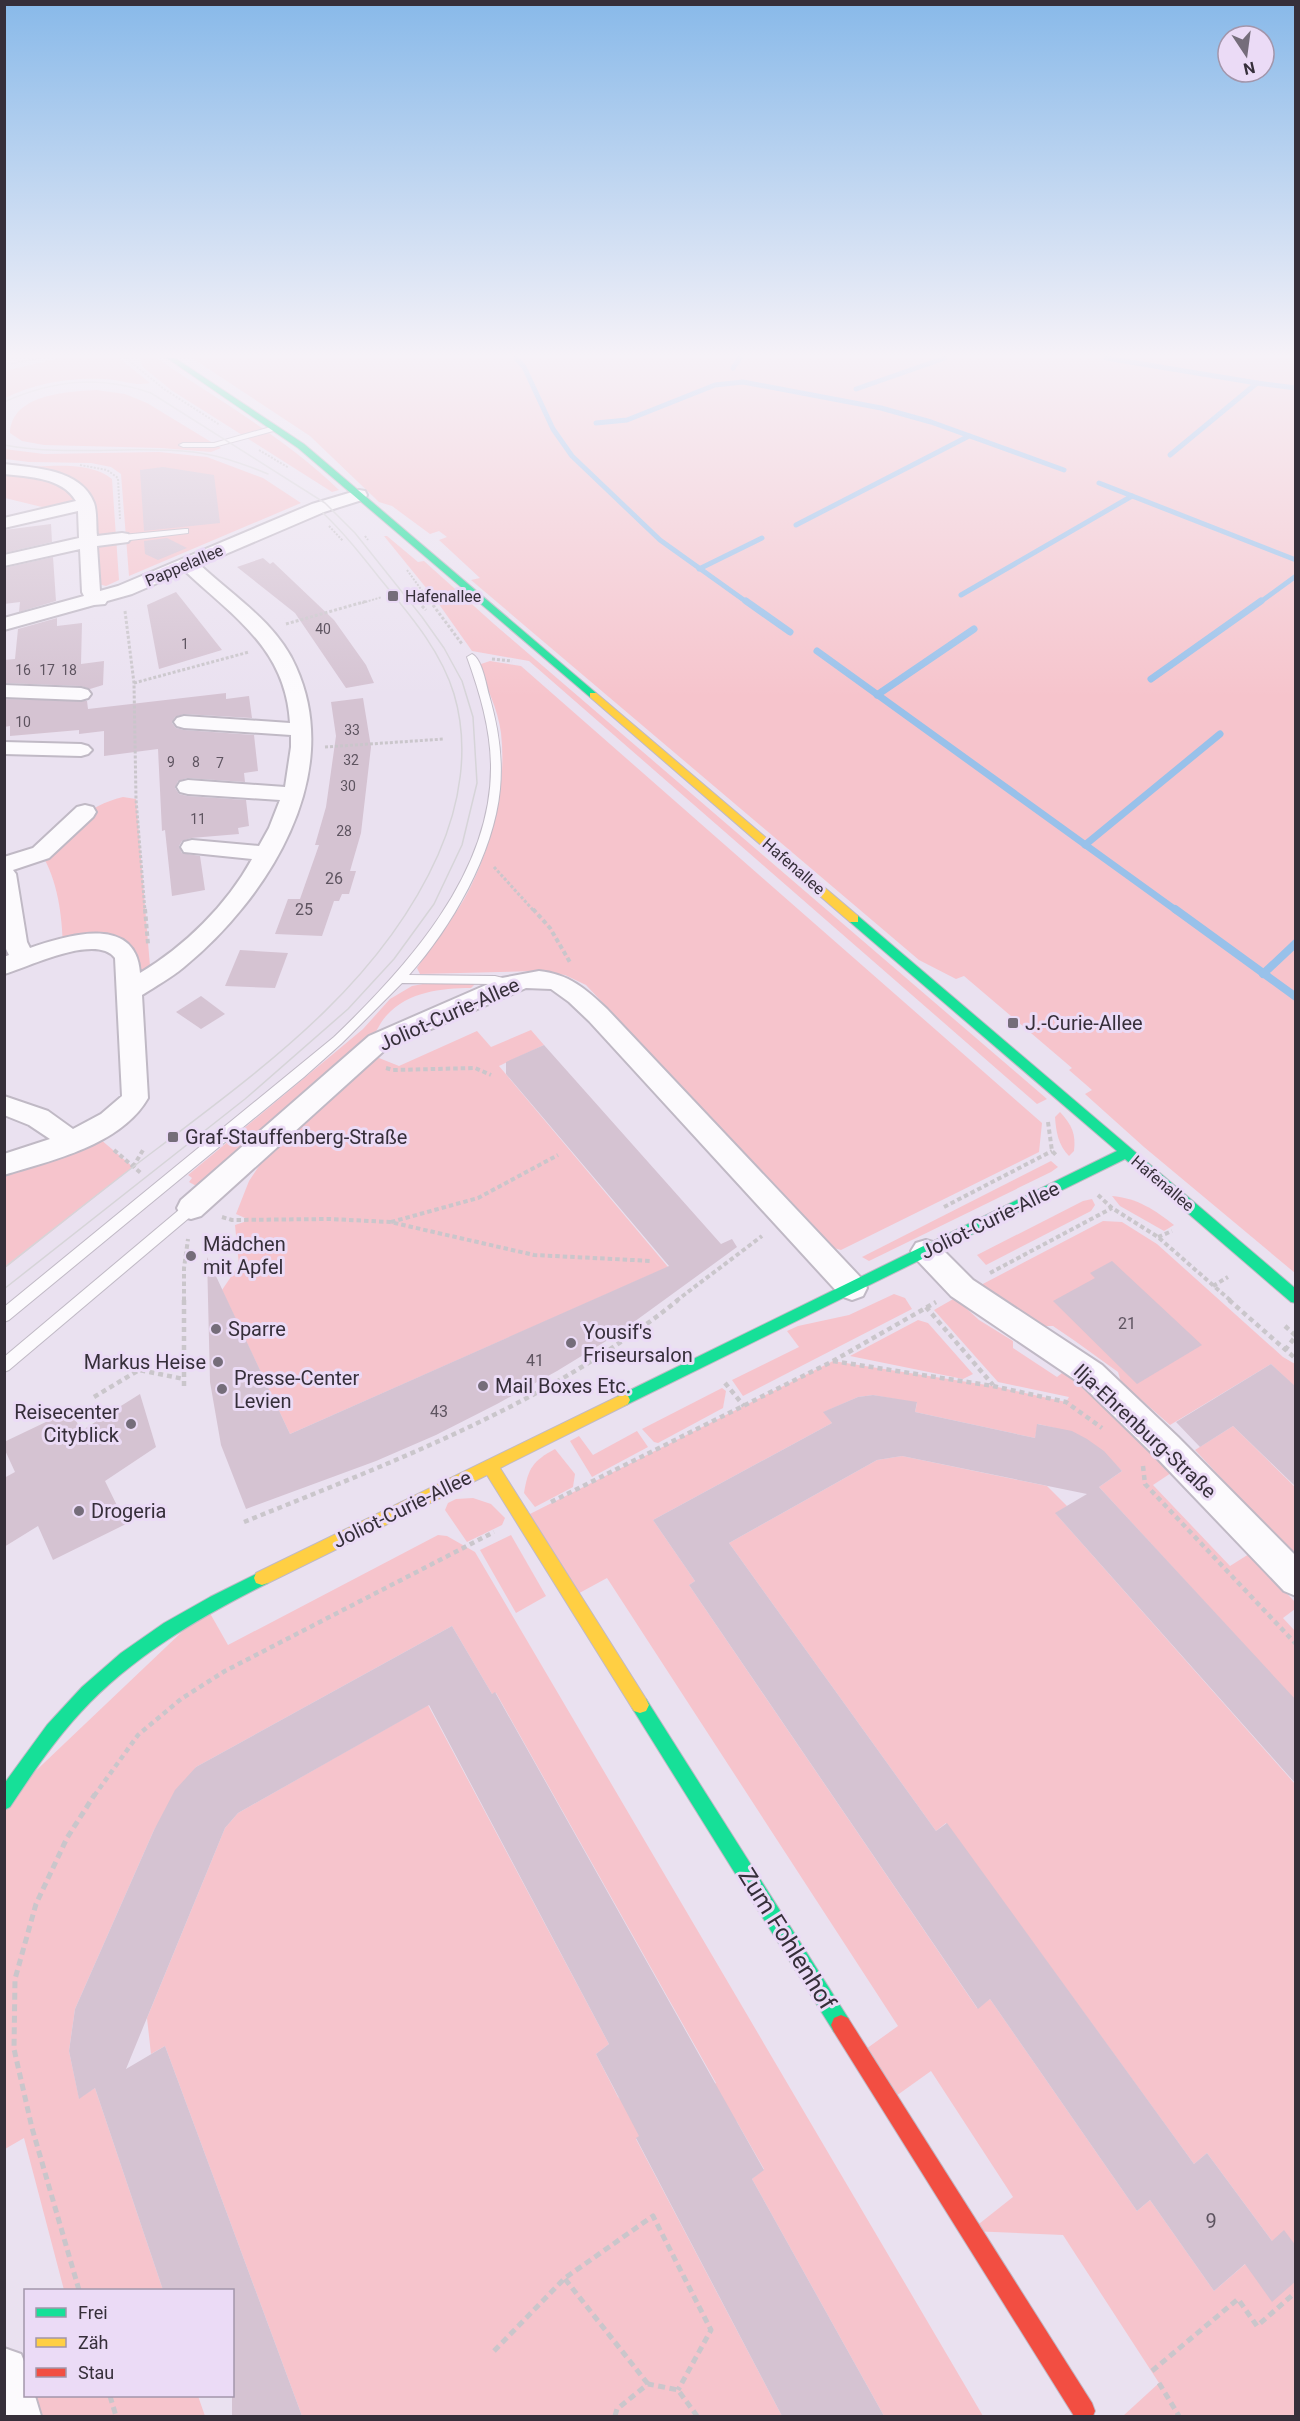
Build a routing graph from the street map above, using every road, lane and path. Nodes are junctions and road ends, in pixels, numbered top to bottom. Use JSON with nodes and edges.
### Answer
{"nodes":[{"id":1,"x":14,"y":471,"type":"edge"},
{"id":2,"x":331,"y":471,"type":"edge"},
{"id":3,"x":359,"y":495,"type":"junction"},
{"id":4,"x":86,"y":504,"type":"junction"},
{"id":5,"x":325,"y":522,"type":"dead end"},
{"id":6,"x":4,"y":523,"type":"edge"},
{"id":7,"x":185,"y":531,"type":"dead end"},
{"id":8,"x":122,"y":538,"type":"joint"},
{"id":9,"x":343,"y":541,"type":"dead end"},
{"id":10,"x":87,"y":542,"type":"junction"},
{"id":11,"x":4,"y":561,"type":"edge"},
{"id":12,"x":188,"y":564,"type":"junction"},
{"id":13,"x":406,"y":568,"type":"dead end"},
{"id":14,"x":382,"y":597,"type":"dead end"},
{"id":15,"x":98,"y":600,"type":"junction"},
{"id":16,"x":125,"y":605,"type":"dead end"},
{"id":17,"x":422,"y":606,"type":"dead end"},
{"id":18,"x":426,"y":610,"type":"dead end"},
{"id":19,"x":4,"y":624,"type":"edge"},
{"id":20,"x":267,"y":638,"type":"junction"},
{"id":21,"x":472,"y":657,"type":"joint"},
{"id":22,"x":134,"y":683,"type":"junction"},
{"id":23,"x":4,"y":691,"type":"edge"},
{"id":24,"x":81,"y":694,"type":"dead end"},
{"id":25,"x":184,"y":722,"type":"dead end"},
{"id":26,"x":444,"y":739,"type":"dead end"},
{"id":27,"x":302,"y":740,"type":"junction"},
{"id":28,"x":4,"y":748,"type":"edge"},
{"id":29,"x":81,"y":750,"type":"dead end"},
{"id":30,"x":188,"y":787,"type":"dead end"},
{"id":31,"x":293,"y":794,"type":"junction"},
{"id":32,"x":85,"y":812,"type":"dead end"},
{"id":33,"x":192,"y":847,"type":"dead end"},
{"id":34,"x":479,"y":851,"type":"junction"},
{"id":35,"x":268,"y":854,"type":"junction"},
{"id":36,"x":4,"y":865,"type":"edge"},
{"id":37,"x":4,"y":874,"type":"edge"},
{"id":38,"x":149,"y":954,"type":"dead end"},
{"id":39,"x":14,"y":962,"type":"edge"},
{"id":40,"x":400,"y":979,"type":"junction"},
{"id":41,"x":511,"y":984,"type":"junction"},
{"id":42,"x":567,"y":985,"type":"junction"},
{"id":43,"x":130,"y":991,"type":"junction"},
{"id":44,"x":358,"y":1060,"type":"junction"},
{"id":45,"x":491,"y":1075,"type":"dead end"},
{"id":46,"x":4,"y":1105,"type":"edge"},
{"id":47,"x":66,"y":1142,"type":"junction"},
{"id":48,"x":143,"y":1150,"type":"dead end"},
{"id":49,"x":1052,"y":1151,"type":"dead end"},
{"id":50,"x":1127,"y":1152,"type":"junction"},
{"id":51,"x":558,"y":1155,"type":"dead end"},
{"id":52,"x":4,"y":1165,"type":"edge"},
{"id":53,"x":133,"y":1167,"type":"dead end"},
{"id":54,"x":191,"y":1208,"type":"junction"},
{"id":55,"x":935,"y":1212,"type":"dead end"},
{"id":56,"x":232,"y":1220,"type":"dead end"},
{"id":57,"x":390,"y":1222,"type":"junction"},
{"id":58,"x":762,"y":1236,"type":"dead end"},
{"id":59,"x":926,"y":1251,"type":"junction"},
{"id":60,"x":652,"y":1261,"type":"dead end"},
{"id":61,"x":1228,"y":1277,"type":"dead end"},
{"id":62,"x":1213,"y":1286,"type":"junction"},
{"id":63,"x":852,"y":1288,"type":"junction"},
{"id":64,"x":962,"y":1288,"type":"junction"},
{"id":65,"x":1296,"y":1298,"type":"edge"},
{"id":66,"x":926,"y":1307,"type":"junction"},
{"id":67,"x":4,"y":1316,"type":"edge"},
{"id":68,"x":1296,"y":1336,"type":"edge"},
{"id":69,"x":1285,"y":1350,"type":"junction"},
{"id":70,"x":1296,"y":1359,"type":"edge"},
{"id":71,"x":833,"y":1361,"type":"junction"},
{"id":72,"x":4,"y":1366,"type":"edge"},
{"id":73,"x":184,"y":1379,"type":"junction"},
{"id":74,"x":993,"y":1386,"type":"junction"},
{"id":75,"x":184,"y":1387,"type":"dead end"},
{"id":76,"x":94,"y":1397,"type":"dead end"},
{"id":77,"x":1104,"y":1430,"type":"dead end"},
{"id":78,"x":1142,"y":1459,"type":"dead end"},
{"id":79,"x":490,"y":1466,"type":"junction"},
{"id":80,"x":522,"y":1518,"type":"junction"},
{"id":81,"x":244,"y":1522,"type":"dead end"},
{"id":82,"x":1296,"y":1580,"type":"edge"},
{"id":83,"x":1296,"y":1644,"type":"edge"},
{"id":84,"x":4,"y":1801,"type":"edge"},
{"id":85,"x":565,"y":2278,"type":"junction"},
{"id":86,"x":80,"y":2289,"type":"edge"},
{"id":87,"x":1296,"y":2292,"type":"edge"},
{"id":88,"x":494,"y":2350,"type":"dead end"},
{"id":89,"x":4,"y":2371,"type":"edge"},
{"id":90,"x":1152,"y":2371,"type":"dead end"},
{"id":91,"x":1160,"y":2383,"type":"dead end"},
{"id":92,"x":648,"y":2384,"type":"junction"},
{"id":93,"x":678,"y":2390,"type":"junction"},
{"id":94,"x":110,"y":2397,"type":"edge"},
{"id":95,"x":1084,"y":2411,"type":"dead end"},
{"id":96,"x":17,"y":2416,"type":"edge"},
{"id":97,"x":116,"y":2416,"type":"edge"},
{"id":98,"x":615,"y":2416,"type":"edge"},
{"id":99,"x":697,"y":2416,"type":"edge"},
{"id":100,"x":1179,"y":2416,"type":"edge"}],
"edges":[{"from":1,"to":4,"type":"street"},
{"from":2,"to":3,"type":"street","name":"Hafenallee"},
{"from":3,"to":12,"type":"street","name":"Pappelallee"},
{"from":3,"to":50,"type":"street","name":"Hafenallee"},
{"from":4,"to":6,"type":"street"},
{"from":4,"to":10,"type":"street"},
{"from":5,"to":9,"type":"path"},
{"from":7,"to":8,"type":"lane"},
{"from":8,"to":10,"type":"street"},
{"from":10,"to":11,"type":"street"},
{"from":10,"to":15,"type":"street"},
{"from":12,"to":15,"type":"street","name":"Pappelallee"},
{"from":12,"to":20,"type":"street"},
{"from":13,"to":21,"type":"path"},
{"from":14,"to":20,"type":"path"},
{"from":15,"to":19,"type":"street","name":"Pappelallee"},
{"from":16,"to":22,"type":"path"},
{"from":17,"to":18,"type":"path"},
{"from":20,"to":22,"type":"path"},
{"from":20,"to":27,"type":"street"},
{"from":21,"to":34,"type":"lane"},
{"from":22,"to":38,"type":"path"},
{"from":23,"to":24,"type":"street"},
{"from":25,"to":27,"type":"street"},
{"from":26,"to":27,"type":"path"},
{"from":27,"to":31,"type":"street"},
{"from":28,"to":29,"type":"street"},
{"from":30,"to":31,"type":"street"},
{"from":31,"to":35,"type":"street"},
{"from":32,"to":36,"type":"street"},
{"from":33,"to":35,"type":"street"},
{"from":34,"to":40,"type":"lane"},
{"from":34,"to":42,"type":"path"},
{"from":35,"to":43,"type":"street"},
{"from":37,"to":39,"type":"street"},
{"from":39,"to":43,"type":"street"},
{"from":40,"to":41,"type":"lane"},
{"from":40,"to":67,"type":"lane"},
{"from":41,"to":42,"type":"street","name":"Joliot-Curie-Allee"},
{"from":41,"to":44,"type":"street","name":"Joliot-Curie-Allee"},
{"from":42,"to":63,"type":"street"},
{"from":43,"to":47,"type":"street"},
{"from":44,"to":45,"type":"path"},
{"from":44,"to":54,"type":"street","name":"Joliot-Curie-Allee"},
{"from":46,"to":47,"type":"street"},
{"from":47,"to":52,"type":"street"},
{"from":48,"to":53,"type":"path"},
{"from":49,"to":55,"type":"path"},
{"from":50,"to":59,"type":"street","name":"Joliot-Curie-Allee"},
{"from":50,"to":65,"type":"street","name":"Hafenallee"},
{"from":51,"to":57,"type":"path"},
{"from":54,"to":72,"type":"lane"},
{"from":54,"to":73,"type":"path"},
{"from":56,"to":57,"type":"path"},
{"from":57,"to":60,"type":"path"},
{"from":58,"to":81,"type":"path"},
{"from":59,"to":63,"type":"street","name":"Joliot-Curie-Allee"},
{"from":59,"to":64,"type":"street","name":"Ilja-Ehrenburg-Straße"},
{"from":61,"to":62,"type":"path"},
{"from":62,"to":64,"type":"path"},
{"from":62,"to":69,"type":"path"},
{"from":63,"to":79,"type":"street","name":"Joliot-Curie-Allee"},
{"from":64,"to":66,"type":"path"},
{"from":64,"to":82,"type":"street","name":"Ilja-Ehrenburg-Straße"},
{"from":66,"to":71,"type":"path"},
{"from":66,"to":74,"type":"path"},
{"from":68,"to":69,"type":"path"},
{"from":69,"to":70,"type":"path"},
{"from":71,"to":74,"type":"path"},
{"from":71,"to":80,"type":"path"},
{"from":73,"to":75,"type":"path"},
{"from":73,"to":76,"type":"path"},
{"from":74,"to":77,"type":"path"},
{"from":78,"to":83,"type":"path"},
{"from":79,"to":80,"type":"street","name":"Zum Fohlenhof"},
{"from":79,"to":84,"type":"street","name":"Joliot-Curie-Allee"},
{"from":80,"to":86,"type":"path"},
{"from":80,"to":95,"type":"street","name":"Zum Fohlenhof"},
{"from":85,"to":88,"type":"path"},
{"from":85,"to":92,"type":"path"},
{"from":85,"to":93,"type":"path"},
{"from":87,"to":90,"type":"path"},
{"from":89,"to":96,"type":"street"},
{"from":91,"to":100,"type":"path"},
{"from":92,"to":93,"type":"path"},
{"from":92,"to":98,"type":"path"},
{"from":93,"to":99,"type":"path"},
{"from":94,"to":97,"type":"path"}]}
